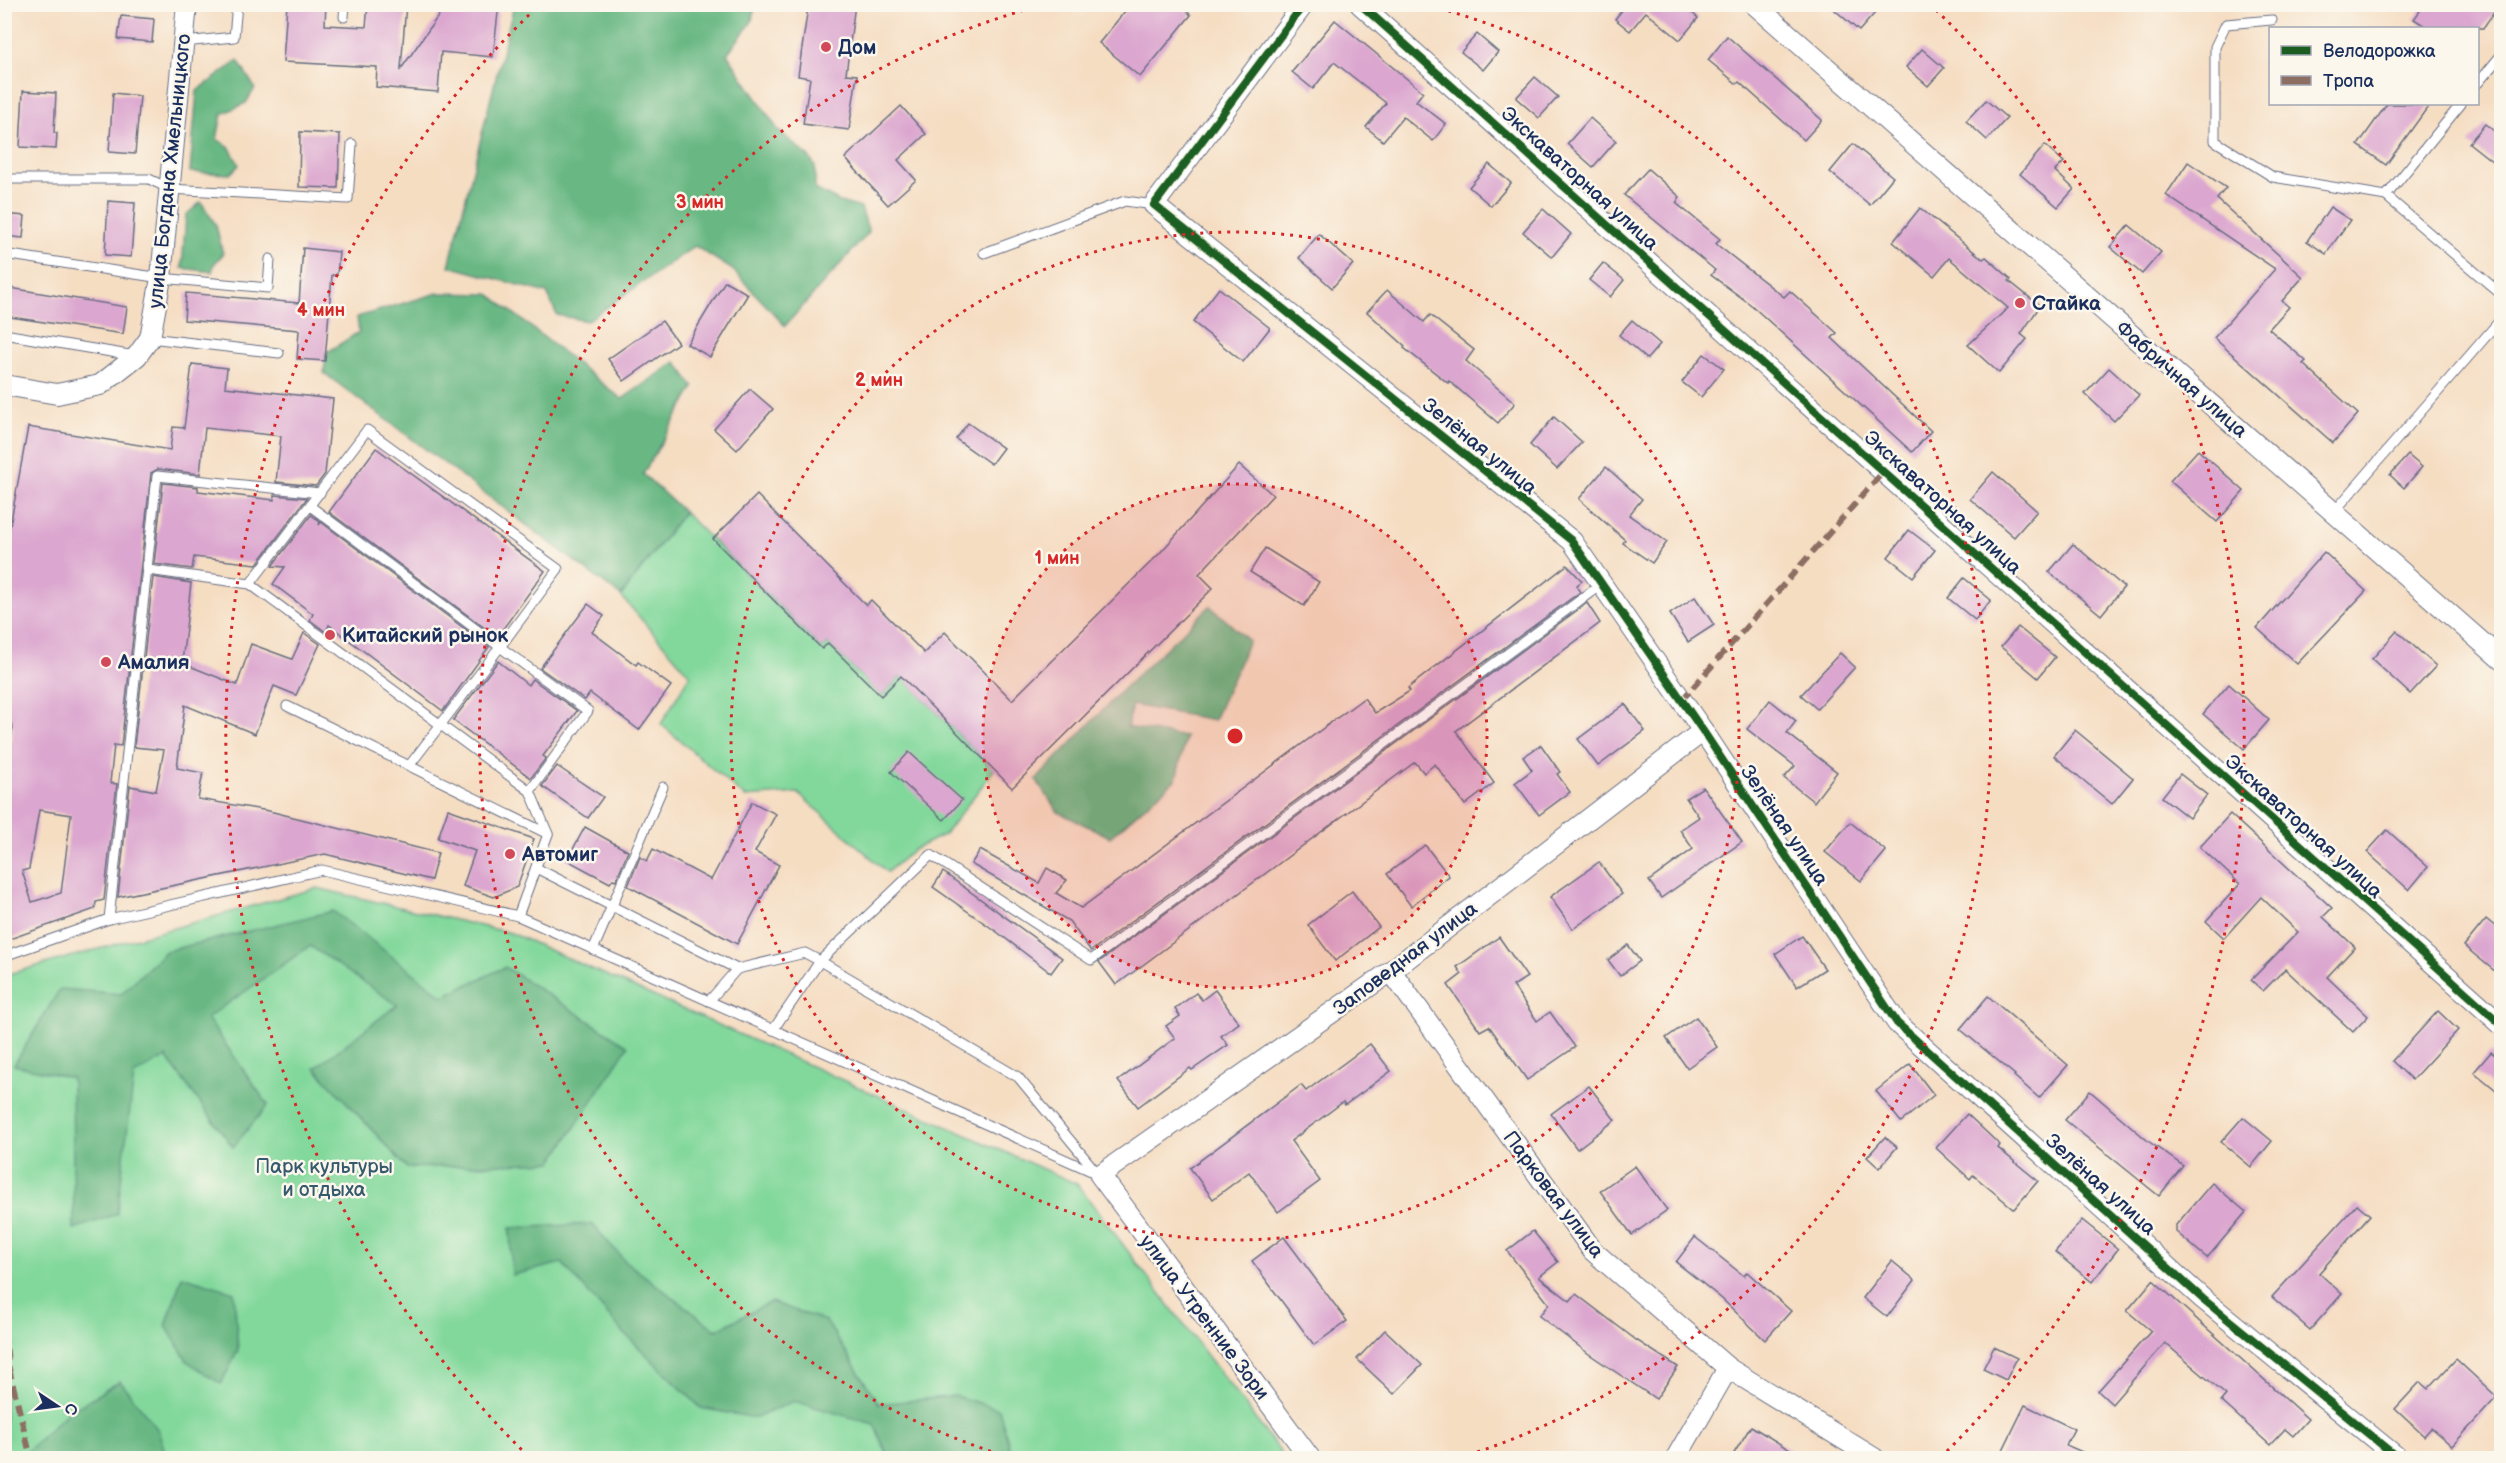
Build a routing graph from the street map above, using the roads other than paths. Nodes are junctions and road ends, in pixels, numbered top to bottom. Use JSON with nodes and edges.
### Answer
{"nodes":[{"id":1,"x":187,"y":4,"type":"edge"},
{"id":2,"x":237,"y":4,"type":"edge"},
{"id":3,"x":345,"y":4,"type":"edge"},
{"id":4,"x":1304,"y":4,"type":"edge"},
{"id":5,"x":1360,"y":4,"type":"edge"},
{"id":6,"x":1754,"y":4,"type":"edge"},
{"id":7,"x":344,"y":17,"type":"dead end"},
{"id":8,"x":2271,"y":20,"type":"dead end"},
{"id":9,"x":184,"y":42,"type":"junction"},
{"id":10,"x":2502,"y":54,"type":"edge"},
{"id":11,"x":2479,"y":82,"type":"edge"},
{"id":12,"x":2460,"y":105,"type":"edge"},
{"id":13,"x":352,"y":144,"type":"dead end"},
{"id":14,"x":4,"y":179,"type":"edge"},
{"id":15,"x":170,"y":189,"type":"junction"},
{"id":16,"x":2386,"y":196,"type":"junction"},
{"id":17,"x":1154,"y":206,"type":"junction"},
{"id":18,"x":984,"y":253,"type":"dead end"},
{"id":19,"x":4,"y":254,"type":"edge"},
{"id":20,"x":270,"y":259,"type":"dead end"},
{"id":21,"x":161,"y":278,"type":"junction"},
{"id":22,"x":2502,"y":296,"type":"edge"},
{"id":23,"x":2502,"y":318,"type":"edge"},
{"id":24,"x":4,"y":334,"type":"edge"},
{"id":25,"x":150,"y":338,"type":"junction"},
{"id":26,"x":279,"y":353,"type":"dead end"},
{"id":27,"x":137,"y":356,"type":"junction"},
{"id":28,"x":4,"y":385,"type":"edge"},
{"id":29,"x":320,"y":493,"type":"junction"},
{"id":30,"x":310,"y":506,"type":"junction"},
{"id":31,"x":2334,"y":512,"type":"junction"},
{"id":32,"x":148,"y":570,"type":"junction"},
{"id":33,"x":1603,"y":583,"type":"junction"},
{"id":34,"x":250,"y":584,"type":"junction"},
{"id":35,"x":500,"y":646,"type":"junction"},
{"id":36,"x":2502,"y":660,"type":"edge"},
{"id":37,"x":288,"y":706,"type":"dead end"},
{"id":38,"x":439,"y":724,"type":"junction"},
{"id":39,"x":1703,"y":731,"type":"junction"},
{"id":40,"x":409,"y":766,"type":"junction"},
{"id":41,"x":663,"y":786,"type":"dead end"},
{"id":42,"x":530,"y":791,"type":"junction"},
{"id":43,"x":548,"y":834,"type":"junction"},
{"id":44,"x":536,"y":868,"type":"junction"},
{"id":45,"x":613,"y":906,"type":"junction"},
{"id":46,"x":518,"y":916,"type":"junction"},
{"id":47,"x":109,"y":919,"type":"junction"},
{"id":48,"x":593,"y":950,"type":"junction"},
{"id":49,"x":4,"y":956,"type":"edge"},
{"id":50,"x":820,"y":961,"type":"junction"},
{"id":51,"x":737,"y":969,"type":"junction"},
{"id":52,"x":1391,"y":971,"type":"junction"},
{"id":53,"x":709,"y":1001,"type":"junction"},
{"id":54,"x":2502,"y":1025,"type":"edge"},
{"id":55,"x":773,"y":1030,"type":"junction"},
{"id":56,"x":1100,"y":1175,"type":"junction"},
{"id":57,"x":1728,"y":1368,"type":"junction"},
{"id":58,"x":1310,"y":1458,"type":"edge"},
{"id":59,"x":1676,"y":1458,"type":"edge"},
{"id":60,"x":1874,"y":1458,"type":"edge"},
{"id":61,"x":2398,"y":1458,"type":"edge"}],
"edges":[{"from":1,"to":9,"type":"street","name":"улица Богдана Хмельницкого"},
{"from":2,"to":9,"type":"lane"},
{"from":3,"to":7,"type":"lane"},
{"from":4,"to":17,"type":"street"},
{"from":5,"to":54,"type":"street","name":"Экскаваторная улица"},
{"from":6,"to":31,"type":"street","name":"Фабричная улица"},
{"from":8,"to":16,"type":"lane"},
{"from":9,"to":15,"type":"street","name":"улица Богдана Хмельницкого"},
{"from":10,"to":11,"type":"lane"},
{"from":12,"to":16,"type":"lane"},
{"from":13,"to":15,"type":"lane"},
{"from":14,"to":15,"type":"lane"},
{"from":15,"to":21,"type":"street","name":"улица Богдана Хмельницкого"},
{"from":16,"to":22,"type":"lane"},
{"from":17,"to":18,"type":"lane"},
{"from":17,"to":33,"type":"street","name":"Зелёная улица"},
{"from":19,"to":21,"type":"lane"},
{"from":20,"to":21,"type":"lane"},
{"from":21,"to":25,"type":"street","name":"улица Богдана Хмельницкого"},
{"from":23,"to":31,"type":"lane"},
{"from":24,"to":27,"type":"lane"},
{"from":25,"to":26,"type":"lane"},
{"from":25,"to":27,"type":"street"},
{"from":27,"to":28,"type":"street"},
{"from":29,"to":30,"type":"lane"},
{"from":29,"to":32,"type":"lane"},
{"from":29,"to":35,"type":"lane"},
{"from":30,"to":34,"type":"lane"},
{"from":30,"to":35,"type":"lane"},
{"from":31,"to":36,"type":"street","name":"Фабричная улица"},
{"from":32,"to":34,"type":"lane"},
{"from":32,"to":47,"type":"lane"},
{"from":33,"to":39,"type":"street","name":"Зелёная улица"},
{"from":33,"to":50,"type":"lane"},
{"from":34,"to":38,"type":"lane"},
{"from":35,"to":38,"type":"lane"},
{"from":35,"to":42,"type":"lane"},
{"from":37,"to":40,"type":"lane"},
{"from":38,"to":40,"type":"lane"},
{"from":38,"to":42,"type":"lane"},
{"from":39,"to":52,"type":"street","name":"Заповедная улица"},
{"from":39,"to":61,"type":"street","name":"Зелёная улица"},
{"from":40,"to":43,"type":"lane"},
{"from":41,"to":45,"type":"lane"},
{"from":42,"to":43,"type":"lane"},
{"from":43,"to":44,"type":"lane"},
{"from":44,"to":45,"type":"lane"},
{"from":44,"to":46,"type":"lane"},
{"from":45,"to":48,"type":"lane"},
{"from":45,"to":51,"type":"lane"},
{"from":46,"to":47,"type":"lane"},
{"from":46,"to":48,"type":"lane"},
{"from":47,"to":49,"type":"lane"},
{"from":48,"to":53,"type":"lane"},
{"from":50,"to":51,"type":"lane"},
{"from":50,"to":55,"type":"lane"},
{"from":50,"to":56,"type":"lane"},
{"from":51,"to":53,"type":"lane"},
{"from":52,"to":56,"type":"street","name":"Заповедная улица"},
{"from":52,"to":57,"type":"street","name":"Парковая улица"},
{"from":53,"to":55,"type":"lane"},
{"from":55,"to":56,"type":"lane"},
{"from":56,"to":58,"type":"street","name":"улица Утренние Зори"},
{"from":57,"to":59,"type":"street"},
{"from":57,"to":60,"type":"street","name":"Парковая улица"}]}
